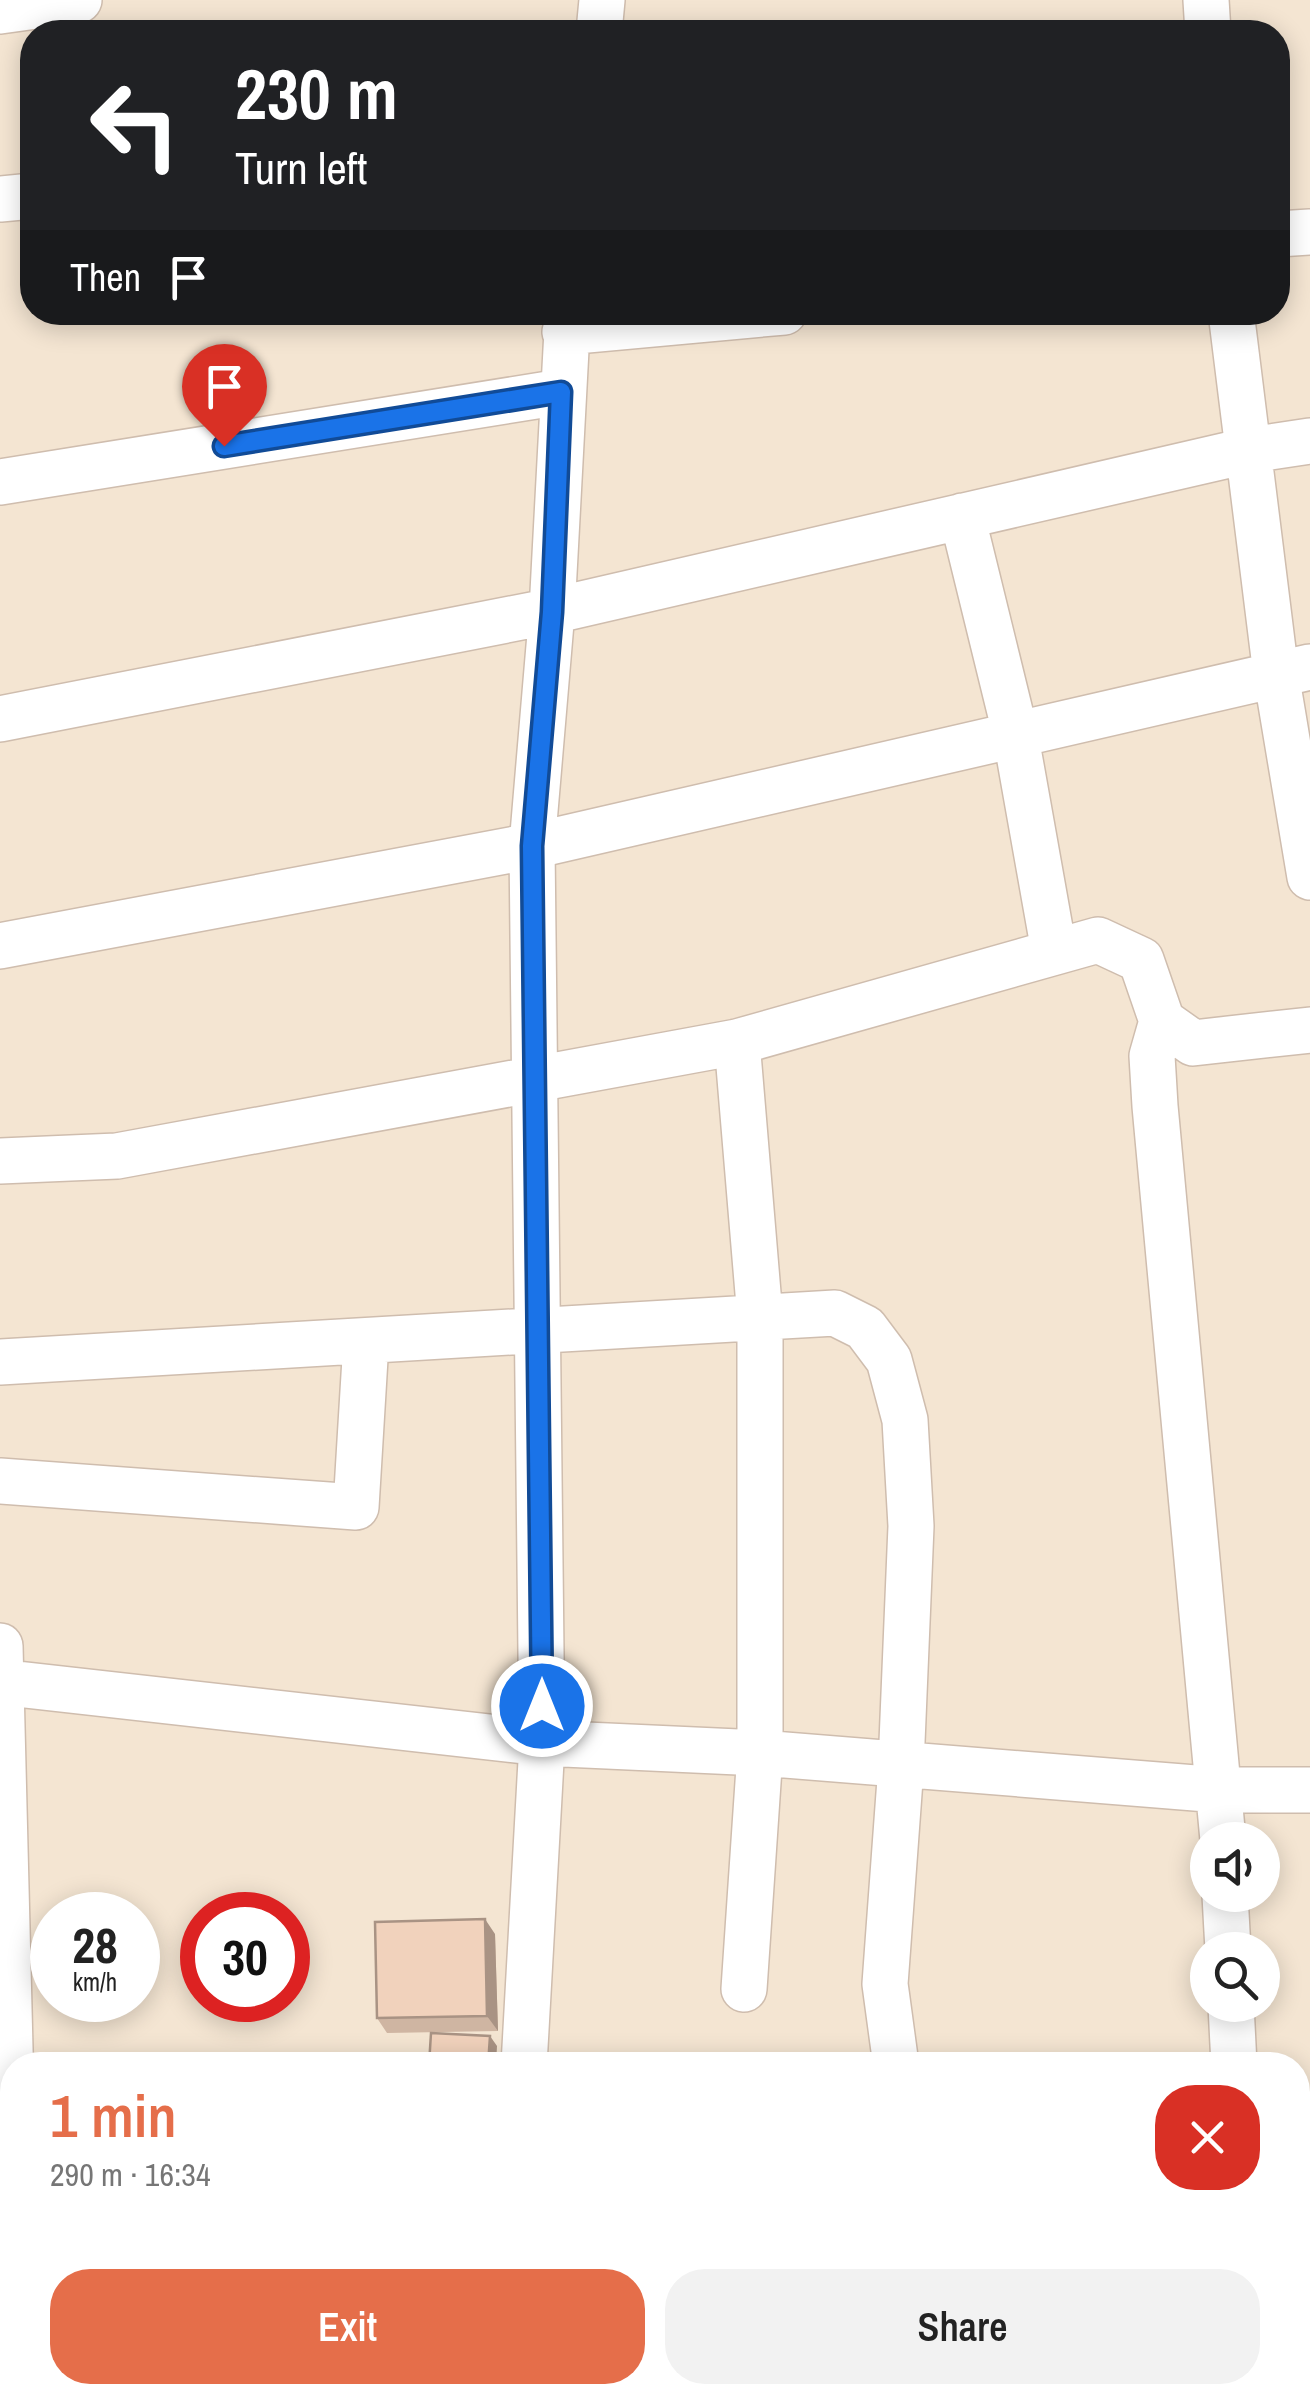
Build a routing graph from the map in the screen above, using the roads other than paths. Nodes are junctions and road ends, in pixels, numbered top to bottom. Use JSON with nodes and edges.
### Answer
{"nodes":[{"id":1,"x":79,"y":0,"type":"edge"},
{"id":2,"x":0,"y":11,"type":"edge"},
{"id":3,"x":566,"y":325,"type":"edge"},
{"id":4,"x":1232,"y":325,"type":"edge"},
{"id":5,"x":561,"y":392,"type":"junction"},
{"id":6,"x":1310,"y":441,"type":"edge"},
{"id":7,"x":1250,"y":450,"type":"junction"},
{"id":8,"x":0,"y":482,"type":"edge"},
{"id":9,"x":962,"y":516,"type":"junction"},
{"id":10,"x":552,"y":612,"type":"junction"},
{"id":11,"x":1293,"y":670,"type":"edge"},
{"id":12,"x":0,"y":720,"type":"edge"},
{"id":13,"x":1015,"y":732,"type":"junction"},
{"id":14,"x":532,"y":846,"type":"junction"},
{"id":15,"x":1310,"y":877,"type":"edge"},
{"id":16,"x":0,"y":946,"type":"edge"},
{"id":17,"x":1054,"y":951,"type":"junction"},
{"id":18,"x":1162,"y":1021,"type":"junction"},
{"id":19,"x":1310,"y":1030,"type":"edge"},
{"id":20,"x":737,"y":1042,"type":"junction"},
{"id":21,"x":532,"y":1080,"type":"junction"},
{"id":22,"x":0,"y":1161,"type":"edge"},
{"id":23,"x":760,"y":1316,"type":"junction"},
{"id":24,"x":540,"y":1333,"type":"junction"},
{"id":25,"x":366,"y":1342,"type":"junction"},
{"id":26,"x":0,"y":1362,"type":"edge"},
{"id":27,"x":0,"y":1480,"type":"edge"},
{"id":28,"x":1,"y":1670,"type":"edge"},
{"id":29,"x":542,"y":1743,"type":"junction"},
{"id":30,"x":760,"y":1753,"type":"junction"},
{"id":31,"x":901,"y":1766,"type":"junction"},
{"id":32,"x":1220,"y":1790,"type":"junction"},
{"id":33,"x":1310,"y":1790,"type":"edge"},
{"id":34,"x":1222,"y":1822,"type":"edge"},
{"id":35,"x":744,"y":1988,"type":"dead end"},
{"id":36,"x":6,"y":2014,"type":"edge"},
{"id":37,"x":1232,"y":2022,"type":"edge"},
{"id":38,"x":8,"y":2052,"type":"edge"},
{"id":39,"x":525,"y":2052,"type":"edge"},
{"id":40,"x":894,"y":2052,"type":"edge"},
{"id":41,"x":1233,"y":2052,"type":"edge"}],
"edges":[{"from":1,"to":2,"type":"street"},
{"from":3,"to":5,"type":"street"},
{"from":4,"to":7,"type":"street"},
{"from":5,"to":8,"type":"street"},
{"from":5,"to":10,"type":"street"},
{"from":6,"to":7,"type":"street"},
{"from":7,"to":9,"type":"street"},
{"from":7,"to":11,"type":"street"},
{"from":9,"to":10,"type":"street"},
{"from":9,"to":13,"type":"street"},
{"from":10,"to":12,"type":"street"},
{"from":10,"to":14,"type":"street"},
{"from":11,"to":13,"type":"street"},
{"from":11,"to":15,"type":"street"},
{"from":13,"to":14,"type":"street"},
{"from":13,"to":17,"type":"street"},
{"from":14,"to":16,"type":"street"},
{"from":14,"to":21,"type":"street"},
{"from":17,"to":18,"type":"street"},
{"from":17,"to":20,"type":"street"},
{"from":18,"to":19,"type":"street"},
{"from":18,"to":32,"type":"street"},
{"from":20,"to":21,"type":"street"},
{"from":20,"to":23,"type":"street"},
{"from":21,"to":22,"type":"street"},
{"from":21,"to":24,"type":"street"},
{"from":23,"to":24,"type":"street"},
{"from":23,"to":30,"type":"street"},
{"from":23,"to":31,"type":"street"},
{"from":24,"to":25,"type":"street"},
{"from":24,"to":29,"type":"street"},
{"from":25,"to":26,"type":"street"},
{"from":25,"to":27,"type":"street"},
{"from":28,"to":29,"type":"street"},
{"from":28,"to":36,"type":"street"},
{"from":29,"to":30,"type":"street"},
{"from":29,"to":39,"type":"street"},
{"from":30,"to":31,"type":"street"},
{"from":30,"to":35,"type":"street"},
{"from":31,"to":32,"type":"street"},
{"from":31,"to":40,"type":"street"},
{"from":32,"to":33,"type":"street"},
{"from":32,"to":34,"type":"street"},
{"from":36,"to":38,"type":"street"},
{"from":37,"to":41,"type":"street"}]}
